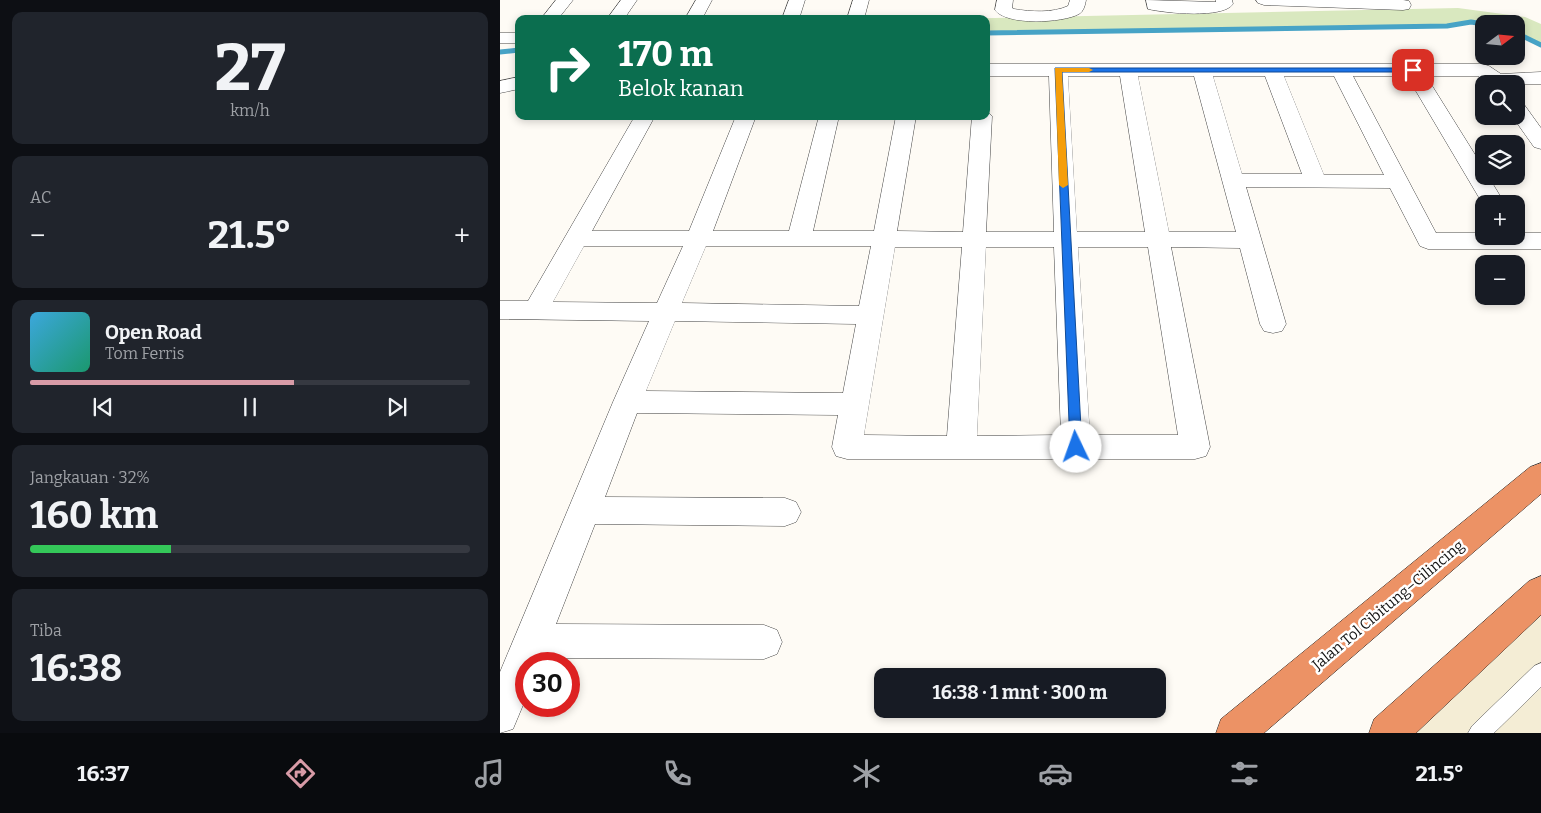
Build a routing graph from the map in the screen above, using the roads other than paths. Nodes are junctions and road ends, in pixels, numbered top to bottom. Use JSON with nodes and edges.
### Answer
{"nodes":[{"id":1,"x":565,"y":0,"type":"edge"},
{"id":2,"x":629,"y":0,"type":"edge"},
{"id":3,"x":704,"y":0,"type":"edge"},
{"id":4,"x":721,"y":0,"type":"edge"},
{"id":5,"x":797,"y":0,"type":"edge"},
{"id":6,"x":861,"y":0,"type":"edge"},
{"id":7,"x":1005,"y":0,"type":"edge"},
{"id":8,"x":1078,"y":0,"type":"edge"},
{"id":9,"x":1154,"y":0,"type":"edge"},
{"id":10,"x":1224,"y":0,"type":"edge"},
{"id":11,"x":1264,"y":0,"type":"edge"},
{"id":12,"x":1403,"y":5,"type":"dead end"},
{"id":13,"x":552,"y":15,"type":"edge"},
{"id":14,"x":618,"y":15,"type":"edge"},
{"id":15,"x":695,"y":15,"type":"edge"},
{"id":16,"x":713,"y":15,"type":"edge"},
{"id":17,"x":791,"y":15,"type":"edge"},
{"id":18,"x":856,"y":15,"type":"edge"},
{"id":19,"x":500,"y":38,"type":"edge"},
{"id":20,"x":515,"y":38,"type":"edge"},
{"id":21,"x":990,"y":70,"type":"edge"},
{"id":22,"x":1058,"y":70,"type":"junction"},
{"id":23,"x":1128,"y":70,"type":"junction"},
{"id":24,"x":1202,"y":70,"type":"junction"},
{"id":25,"x":1272,"y":70,"type":"junction"},
{"id":26,"x":1341,"y":70,"type":"junction"},
{"id":27,"x":1413,"y":70,"type":"junction"},
{"id":28,"x":1489,"y":75,"type":"edge"},
{"id":29,"x":1541,"y":78,"type":"edge"},
{"id":30,"x":1525,"y":79,"type":"edge"},
{"id":31,"x":515,"y":84,"type":"edge"},
{"id":32,"x":500,"y":87,"type":"edge"},
{"id":33,"x":643,"y":120,"type":"edge"},
{"id":34,"x":744,"y":120,"type":"edge"},
{"id":35,"x":828,"y":120,"type":"edge"},
{"id":36,"x":905,"y":120,"type":"edge"},
{"id":37,"x":982,"y":120,"type":"edge"},
{"id":38,"x":1525,"y":120,"type":"edge"},
{"id":39,"x":1541,"y":143,"type":"edge"},
{"id":40,"x":1233,"y":180,"type":"junction"},
{"id":41,"x":1316,"y":181,"type":"junction"},
{"id":42,"x":1398,"y":182,"type":"junction"},
{"id":43,"x":1489,"y":195,"type":"edge"},
{"id":44,"x":576,"y":238,"type":"junction"},
{"id":45,"x":698,"y":238,"type":"junction"},
{"id":46,"x":799,"y":238,"type":"junction"},
{"id":47,"x":884,"y":239,"type":"junction"},
{"id":48,"x":974,"y":239,"type":"junction"},
{"id":49,"x":1066,"y":239,"type":"junction"},
{"id":50,"x":1158,"y":240,"type":"junction"},
{"id":51,"x":1249,"y":240,"type":"junction"},
{"id":52,"x":1475,"y":240,"type":"edge"},
{"id":53,"x":1525,"y":240,"type":"edge"},
{"id":54,"x":1541,"y":241,"type":"edge"},
{"id":55,"x":500,"y":310,"type":"edge"},
{"id":56,"x":536,"y":310,"type":"junction"},
{"id":57,"x":664,"y":313,"type":"junction"},
{"id":58,"x":870,"y":315,"type":"junction"},
{"id":59,"x":1273,"y":324,"type":"dead end"},
{"id":60,"x":627,"y":402,"type":"junction"},
{"id":61,"x":854,"y":404,"type":"junction"},
{"id":62,"x":1076,"y":447,"type":"junction"},
{"id":63,"x":962,"y":448,"type":"junction"},
{"id":64,"x":1541,"y":476,"type":"edge"},
{"id":65,"x":584,"y":510,"type":"junction"},
{"id":66,"x":785,"y":512,"type":"dead end"},
{"id":67,"x":1541,"y":592,"type":"edge"},
{"id":68,"x":532,"y":641,"type":"junction"},
{"id":69,"x":764,"y":642,"type":"dead end"},
{"id":70,"x":1541,"y":673,"type":"edge"},
{"id":71,"x":500,"y":716,"type":"edge"},
{"id":72,"x":1235,"y":733,"type":"edge"},
{"id":73,"x":1388,"y":733,"type":"edge"},
{"id":74,"x":1479,"y":733,"type":"edge"}],
"edges":[{"from":1,"to":13,"type":"street"},
{"from":2,"to":14,"type":"street"},
{"from":3,"to":15,"type":"street"},
{"from":4,"to":16,"type":"street"},
{"from":5,"to":17,"type":"street"},
{"from":6,"to":18,"type":"street"},
{"from":7,"to":8,"type":"street"},
{"from":9,"to":10,"type":"street"},
{"from":11,"to":12,"type":"street"},
{"from":19,"to":20,"type":"street"},
{"from":21,"to":22,"type":"street"},
{"from":22,"to":23,"type":"street"},
{"from":22,"to":49,"type":"street"},
{"from":23,"to":24,"type":"street"},
{"from":23,"to":50,"type":"street"},
{"from":24,"to":25,"type":"street"},
{"from":24,"to":40,"type":"street"},
{"from":25,"to":26,"type":"street"},
{"from":25,"to":41,"type":"street"},
{"from":26,"to":27,"type":"street"},
{"from":26,"to":42,"type":"street"},
{"from":27,"to":28,"type":"street"},
{"from":27,"to":43,"type":"street"},
{"from":29,"to":30,"type":"street"},
{"from":31,"to":32,"type":"street"},
{"from":33,"to":44,"type":"street"},
{"from":34,"to":45,"type":"street"},
{"from":35,"to":46,"type":"street"},
{"from":36,"to":47,"type":"street"},
{"from":37,"to":48,"type":"street"},
{"from":38,"to":39,"type":"street"},
{"from":40,"to":41,"type":"street"},
{"from":40,"to":51,"type":"street"},
{"from":41,"to":42,"type":"street"},
{"from":42,"to":52,"type":"street"},
{"from":44,"to":45,"type":"street"},
{"from":44,"to":56,"type":"street"},
{"from":45,"to":46,"type":"street"},
{"from":45,"to":57,"type":"street"},
{"from":46,"to":47,"type":"street"},
{"from":47,"to":48,"type":"street"},
{"from":47,"to":58,"type":"street"},
{"from":48,"to":49,"type":"street"},
{"from":48,"to":63,"type":"street"},
{"from":49,"to":50,"type":"street"},
{"from":49,"to":62,"type":"street"},
{"from":50,"to":51,"type":"street"},
{"from":50,"to":62,"type":"street"},
{"from":51,"to":59,"type":"street"},
{"from":53,"to":54,"type":"street"},
{"from":55,"to":56,"type":"street"},
{"from":56,"to":57,"type":"street"},
{"from":57,"to":58,"type":"street"},
{"from":57,"to":60,"type":"street"},
{"from":58,"to":61,"type":"street"},
{"from":60,"to":61,"type":"street"},
{"from":60,"to":65,"type":"street"},
{"from":61,"to":63,"type":"street"},
{"from":62,"to":63,"type":"street"},
{"from":64,"to":72,"type":"highway","name":"Jalan Tol Cibitung–Cilincing"},
{"from":65,"to":66,"type":"street"},
{"from":65,"to":68,"type":"street"},
{"from":67,"to":73,"type":"highway"},
{"from":68,"to":69,"type":"street"},
{"from":68,"to":71,"type":"street"},
{"from":70,"to":74,"type":"lane"}]}
